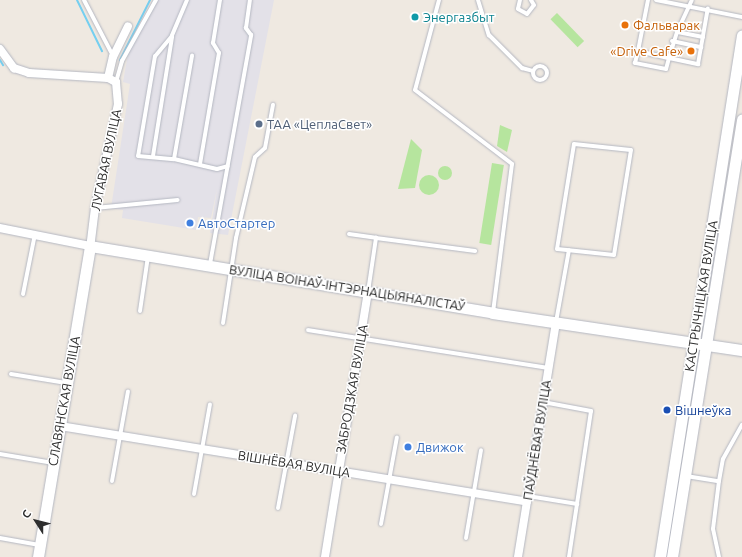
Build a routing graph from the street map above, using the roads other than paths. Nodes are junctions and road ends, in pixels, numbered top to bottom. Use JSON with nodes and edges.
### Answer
{"nodes":[{"id":1,"x":84,"y":0,"type":"edge"},
{"id":2,"x":156,"y":0,"type":"edge"},
{"id":3,"x":187,"y":0,"type":"edge"},
{"id":4,"x":220,"y":0,"type":"edge"},
{"id":5,"x":250,"y":0,"type":"edge"},
{"id":6,"x":439,"y":0,"type":"edge"},
{"id":7,"x":478,"y":0,"type":"edge"},
{"id":8,"x":520,"y":0,"type":"edge"},
{"id":9,"x":531,"y":0,"type":"edge"},
{"id":10,"x":648,"y":0,"type":"edge"},
{"id":11,"x":656,"y":0,"type":"edge"},
{"id":12,"x":692,"y":0,"type":"edge"},
{"id":13,"x":691,"y":6,"type":"junction"},
{"id":14,"x":708,"y":9,"type":"junction"},
{"id":15,"x":742,"y":17,"type":"edge"},
{"id":16,"x":128,"y":26,"type":"dead end"},
{"id":17,"x":677,"y":32,"type":"junction"},
{"id":18,"x":742,"y":35,"type":"edge"},
{"id":19,"x":172,"y":36,"type":"junction"},
{"id":20,"x":703,"y":37,"type":"junction"},
{"id":21,"x":672,"y":41,"type":"junction"},
{"id":22,"x":701,"y":47,"type":"junction"},
{"id":23,"x":0,"y":50,"type":"edge"},
{"id":24,"x":638,"y":51,"type":"junction"},
{"id":25,"x":192,"y":56,"type":"dead end"},
{"id":26,"x":113,"y":57,"type":"junction"},
{"id":27,"x":669,"y":58,"type":"junction"},
{"id":28,"x":532,"y":71,"type":"dead end"},
{"id":29,"x":112,"y":80,"type":"junction"},
{"id":30,"x":273,"y":105,"type":"dead end"},
{"id":31,"x":742,"y":120,"type":"edge"},
{"id":32,"x":153,"y":156,"type":"junction"},
{"id":33,"x":174,"y":159,"type":"junction"},
{"id":34,"x":200,"y":164,"type":"junction"},
{"id":35,"x":228,"y":166,"type":"junction"},
{"id":36,"x":178,"y":200,"type":"dead end"},
{"id":37,"x":95,"y":208,"type":"junction"},
{"id":38,"x":0,"y":228,"type":"edge"},
{"id":39,"x":35,"y":233,"type":"junction"},
{"id":40,"x":349,"y":234,"type":"dead end"},
{"id":41,"x":376,"y":238,"type":"junction"},
{"id":42,"x":90,"y":246,"type":"junction"},
{"id":43,"x":569,"y":250,"type":"junction"},
{"id":44,"x":475,"y":251,"type":"dead end"},
{"id":45,"x":148,"y":255,"type":"junction"},
{"id":46,"x":210,"y":265,"type":"junction"},
{"id":47,"x":231,"y":269,"type":"junction"},
{"id":48,"x":368,"y":292,"type":"junction"},
{"id":49,"x":23,"y":294,"type":"dead end"},
{"id":50,"x":140,"y":311,"type":"dead end"},
{"id":51,"x":493,"y":313,"type":"junction"},
{"id":52,"x":556,"y":322,"type":"junction"},
{"id":53,"x":223,"y":323,"type":"dead end"},
{"id":54,"x":308,"y":330,"type":"dead end"},
{"id":55,"x":361,"y":338,"type":"junction"},
{"id":56,"x":694,"y":342,"type":"junction"},
{"id":57,"x":708,"y":344,"type":"junction"},
{"id":58,"x":742,"y":350,"type":"edge"},
{"id":59,"x":548,"y":368,"type":"junction"},
{"id":60,"x":11,"y":374,"type":"dead end"},
{"id":61,"x":67,"y":383,"type":"junction"},
{"id":62,"x":128,"y":392,"type":"dead end"},
{"id":63,"x":543,"y":402,"type":"junction"},
{"id":64,"x":210,"y":404,"type":"dead end"},
{"id":65,"x":295,"y":416,"type":"dead end"},
{"id":66,"x":742,"y":425,"type":"edge"},
{"id":67,"x":60,"y":426,"type":"junction"},
{"id":68,"x":119,"y":435,"type":"junction"},
{"id":69,"x":397,"y":436,"type":"dead end"},
{"id":70,"x":201,"y":449,"type":"junction"},
{"id":71,"x":481,"y":450,"type":"dead end"},
{"id":72,"x":0,"y":454,"type":"edge"},
{"id":73,"x":284,"y":462,"type":"junction"},
{"id":74,"x":53,"y":464,"type":"junction"},
{"id":75,"x":338,"y":471,"type":"junction"},
{"id":76,"x":686,"y":476,"type":"junction"},
{"id":77,"x":389,"y":480,"type":"junction"},
{"id":78,"x":112,"y":481,"type":"dead end"},
{"id":79,"x":719,"y":481,"type":"junction"},
{"id":80,"x":194,"y":494,"type":"dead end"},
{"id":81,"x":474,"y":495,"type":"junction"},
{"id":82,"x":528,"y":499,"type":"junction"},
{"id":83,"x":577,"y":504,"type":"junction"},
{"id":84,"x":278,"y":508,"type":"dead end"},
{"id":85,"x":382,"y":524,"type":"dead end"},
{"id":86,"x":0,"y":538,"type":"edge"},
{"id":87,"x":466,"y":538,"type":"dead end"},
{"id":88,"x":40,"y":545,"type":"junction"},
{"id":89,"x":38,"y":557,"type":"edge"},
{"id":90,"x":325,"y":557,"type":"edge"},
{"id":91,"x":518,"y":557,"type":"edge"},
{"id":92,"x":569,"y":557,"type":"edge"},
{"id":93,"x":660,"y":557,"type":"edge"},
{"id":94,"x":672,"y":557,"type":"edge"},
{"id":95,"x":719,"y":557,"type":"edge"}],
"edges":[{"from":1,"to":26,"type":"lane"},
{"from":2,"to":29,"type":"lane"},
{"from":3,"to":19,"type":"lane"},
{"from":4,"to":34,"type":"lane"},
{"from":5,"to":35,"type":"lane"},
{"from":6,"to":51,"type":"lane"},
{"from":7,"to":28,"type":"lane"},
{"from":8,"to":9,"type":"lane"},
{"from":10,"to":24,"type":"lane"},
{"from":11,"to":13,"type":"lane"},
{"from":12,"to":13,"type":"lane"},
{"from":13,"to":14,"type":"lane"},
{"from":13,"to":17,"type":"lane"},
{"from":14,"to":15,"type":"lane"},
{"from":14,"to":20,"type":"lane"},
{"from":16,"to":26,"type":"street","name":"ЛУГАВАЯ ВУЛІЦА"},
{"from":17,"to":20,"type":"lane"},
{"from":17,"to":21,"type":"lane"},
{"from":18,"to":56,"type":"main road","name":"КАСТРЫЧНІЦКАЯ ВУЛІЦА"},
{"from":19,"to":32,"type":"lane"},
{"from":19,"to":32,"type":"lane"},
{"from":20,"to":22,"type":"lane"},
{"from":21,"to":22,"type":"lane"},
{"from":21,"to":27,"type":"lane"},
{"from":22,"to":27,"type":"lane"},
{"from":23,"to":29,"type":"street"},
{"from":24,"to":27,"type":"lane"},
{"from":24,"to":27,"type":"lane"},
{"from":25,"to":33,"type":"lane"},
{"from":26,"to":29,"type":"street","name":"ЛУГАВАЯ ВУЛІЦА"},
{"from":29,"to":37,"type":"street","name":"ЛУГАВАЯ ВУЛІЦА"},
{"from":30,"to":47,"type":"lane"},
{"from":31,"to":57,"type":"main road","name":"КАСТРЫЧНІЦКАЯ ВУЛІЦА"},
{"from":32,"to":33,"type":"lane"},
{"from":33,"to":34,"type":"lane"},
{"from":34,"to":35,"type":"lane"},
{"from":35,"to":46,"type":"lane"},
{"from":36,"to":37,"type":"lane"},
{"from":37,"to":42,"type":"street","name":"ЛУГАВАЯ ВУЛІЦА"},
{"from":38,"to":39,"type":"street","name":"ВУЛІЦА ВОІНАЎ-ІНТЭРНАЦЫЯНАЛІСТАЎ"},
{"from":39,"to":42,"type":"street","name":"ВУЛІЦА ВОІНАЎ-ІНТЭРНАЦЫЯНАЛІСТАЎ"},
{"from":39,"to":49,"type":"lane"},
{"from":40,"to":41,"type":"lane"},
{"from":41,"to":44,"type":"lane"},
{"from":41,"to":48,"type":"lane"},
{"from":42,"to":45,"type":"main road","name":"ВУЛІЦА ВОІНАЎ-ІНТЭРНАЦЫЯНАЛІСТАЎ"},
{"from":42,"to":61,"type":"main road","name":"СЛАВЯНСКАЯ ВУЛІЦА"},
{"from":43,"to":43,"type":"lane"},
{"from":43,"to":52,"type":"lane"},
{"from":45,"to":46,"type":"main road","name":"ВУЛІЦА ВОІНАЎ-ІНТЭРНАЦЫЯНАЛІСТАЎ"},
{"from":45,"to":50,"type":"lane"},
{"from":46,"to":47,"type":"main road","name":"ВУЛІЦА ВОІНАЎ-ІНТЭРНАЦЫЯНАЛІСТАЎ"},
{"from":47,"to":48,"type":"main road","name":"ВУЛІЦА ВОІНАЎ-ІНТЭРНАЦЫЯНАЛІСТАЎ"},
{"from":47,"to":53,"type":"lane"},
{"from":48,"to":51,"type":"main road","name":"ВУЛІЦА ВОІНАЎ-ІНТЭРНАЦЫЯНАЛІСТАЎ"},
{"from":48,"to":55,"type":"street","name":"ЗАБРОДЗКАЯ ВУЛІЦА"},
{"from":51,"to":52,"type":"main road","name":"ВУЛІЦА ВОІНАЎ-ІНТЭРНАЦЫЯНАЛІСТАЎ"},
{"from":52,"to":56,"type":"main road","name":"ВУЛІЦА ВОІНАЎ-ІНТЭРНАЦЫЯНАЛІСТАЎ"},
{"from":52,"to":59,"type":"street","name":"ПАЎДНЁВАЯ ВУЛІЦА"},
{"from":54,"to":55,"type":"lane"},
{"from":55,"to":59,"type":"lane"},
{"from":55,"to":75,"type":"street","name":"ЗАБРОДЗКАЯ ВУЛІЦА"},
{"from":56,"to":57,"type":"main road","name":"ВУЛІЦА ВОІНАЎ-ІНТЭРНАЦЫЯНАЛІСТАЎ"},
{"from":56,"to":93,"type":"main road","name":"КАСТРЫЧНІЦКАЯ ВУЛІЦА"},
{"from":57,"to":58,"type":"main road","name":"ВУЛІЦА ВОІНАЎ-ІНТЭРНАЦЫЯНАЛІСТАЎ"},
{"from":57,"to":76,"type":"main road","name":"КАСТРЫЧНІЦКАЯ ВУЛІЦА"},
{"from":59,"to":63,"type":"street","name":"ПАЎДНЁВАЯ ВУЛІЦА"},
{"from":60,"to":61,"type":"lane"},
{"from":61,"to":67,"type":"main road","name":"СЛАВЯНСКАЯ ВУЛІЦА"},
{"from":62,"to":68,"type":"lane"},
{"from":63,"to":82,"type":"street","name":"ПАЎДНЁВАЯ ВУЛІЦА"},
{"from":63,"to":83,"type":"lane"},
{"from":64,"to":70,"type":"lane"},
{"from":65,"to":73,"type":"lane"},
{"from":66,"to":79,"type":"lane"},
{"from":67,"to":68,"type":"street","name":"ВІШНЁВАЯ ВУЛІЦА"},
{"from":67,"to":74,"type":"main road","name":"СЛАВЯНСКАЯ ВУЛІЦА"},
{"from":68,"to":70,"type":"street","name":"ВІШНЁВАЯ ВУЛІЦА"},
{"from":68,"to":78,"type":"lane"},
{"from":69,"to":77,"type":"lane"},
{"from":70,"to":73,"type":"street","name":"ВІШНЁВАЯ ВУЛІЦА"},
{"from":70,"to":80,"type":"lane"},
{"from":71,"to":81,"type":"lane"},
{"from":72,"to":74,"type":"lane"},
{"from":73,"to":75,"type":"street","name":"ВІШНЁВАЯ ВУЛІЦА"},
{"from":73,"to":84,"type":"lane"},
{"from":74,"to":88,"type":"main road","name":"СЛАВЯНСКАЯ ВУЛІЦА"},
{"from":75,"to":77,"type":"street","name":"ВІШНЁВАЯ ВУЛІЦА"},
{"from":75,"to":90,"type":"street","name":"ЗАБРОДЗКАЯ ВУЛІЦА"},
{"from":76,"to":79,"type":"lane"},
{"from":76,"to":94,"type":"main road","name":"КАСТРЫЧНІЦКАЯ ВУЛІЦА"},
{"from":77,"to":81,"type":"street","name":"ВІШНЁВАЯ ВУЛІЦА"},
{"from":77,"to":85,"type":"lane"},
{"from":79,"to":95,"type":"lane"},
{"from":81,"to":82,"type":"street","name":"ВІШНЁВАЯ ВУЛІЦА"},
{"from":81,"to":87,"type":"lane"},
{"from":82,"to":83,"type":"lane"},
{"from":82,"to":91,"type":"street","name":"ПАЎДНЁВАЯ ВУЛІЦА"},
{"from":83,"to":92,"type":"lane"},
{"from":86,"to":88,"type":"lane"},
{"from":88,"to":89,"type":"main road","name":"СЛАВЯНСКАЯ ВУЛІЦА"}]}
